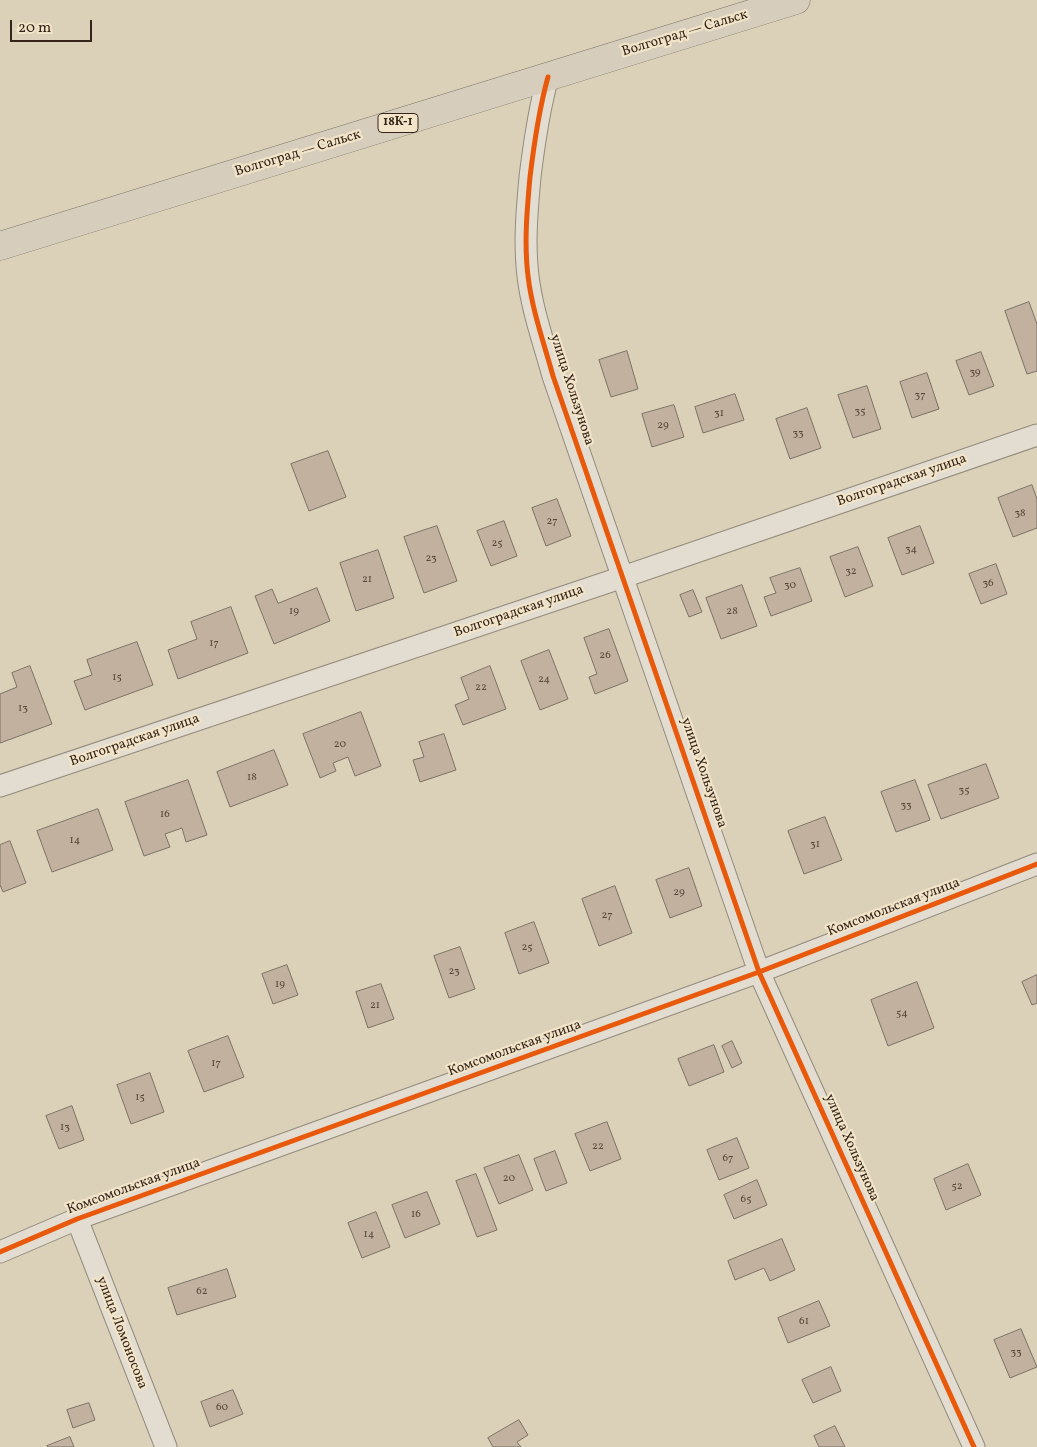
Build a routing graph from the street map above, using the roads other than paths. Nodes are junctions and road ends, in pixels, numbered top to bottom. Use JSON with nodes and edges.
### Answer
{"nodes":[{"id":1,"x":796,"y":0,"type":"edge"},
{"id":2,"x":548,"y":76,"type":"junction"},
{"id":3,"x":0,"y":246,"type":"edge"},
{"id":4,"x":1037,"y":435,"type":"edge"},
{"id":5,"x":623,"y":577,"type":"junction"},
{"id":6,"x":0,"y":786,"type":"edge"},
{"id":7,"x":1037,"y":864,"type":"edge"},
{"id":8,"x":759,"y":972,"type":"junction"},
{"id":9,"x":76,"y":1219,"type":"junction"},
{"id":10,"x":0,"y":1252,"type":"edge"},
{"id":11,"x":166,"y":1447,"type":"edge"},
{"id":12,"x":974,"y":1447,"type":"edge"}],
"edges":[{"from":1,"to":2,"type":"main road","name":"Волгоград — Сальск","number":"18К-1"},
{"from":2,"to":3,"type":"main road","name":"Волгоград — Сальск","number":"18К-1"},
{"from":2,"to":5,"type":"street","name":"улица Хользунова"},
{"from":4,"to":5,"type":"street","name":"Волгоградская улица"},
{"from":5,"to":6,"type":"street","name":"Волгоградская улица"},
{"from":5,"to":8,"type":"street","name":"улица Хользунова"},
{"from":7,"to":8,"type":"street","name":"Комсомольская улица"},
{"from":8,"to":9,"type":"street","name":"Комсомольская улица"},
{"from":8,"to":12,"type":"street","name":"улица Хользунова"},
{"from":9,"to":10,"type":"street","name":"Комсомольская улица"},
{"from":9,"to":11,"type":"street","name":"улица Ломоносова"}]}
